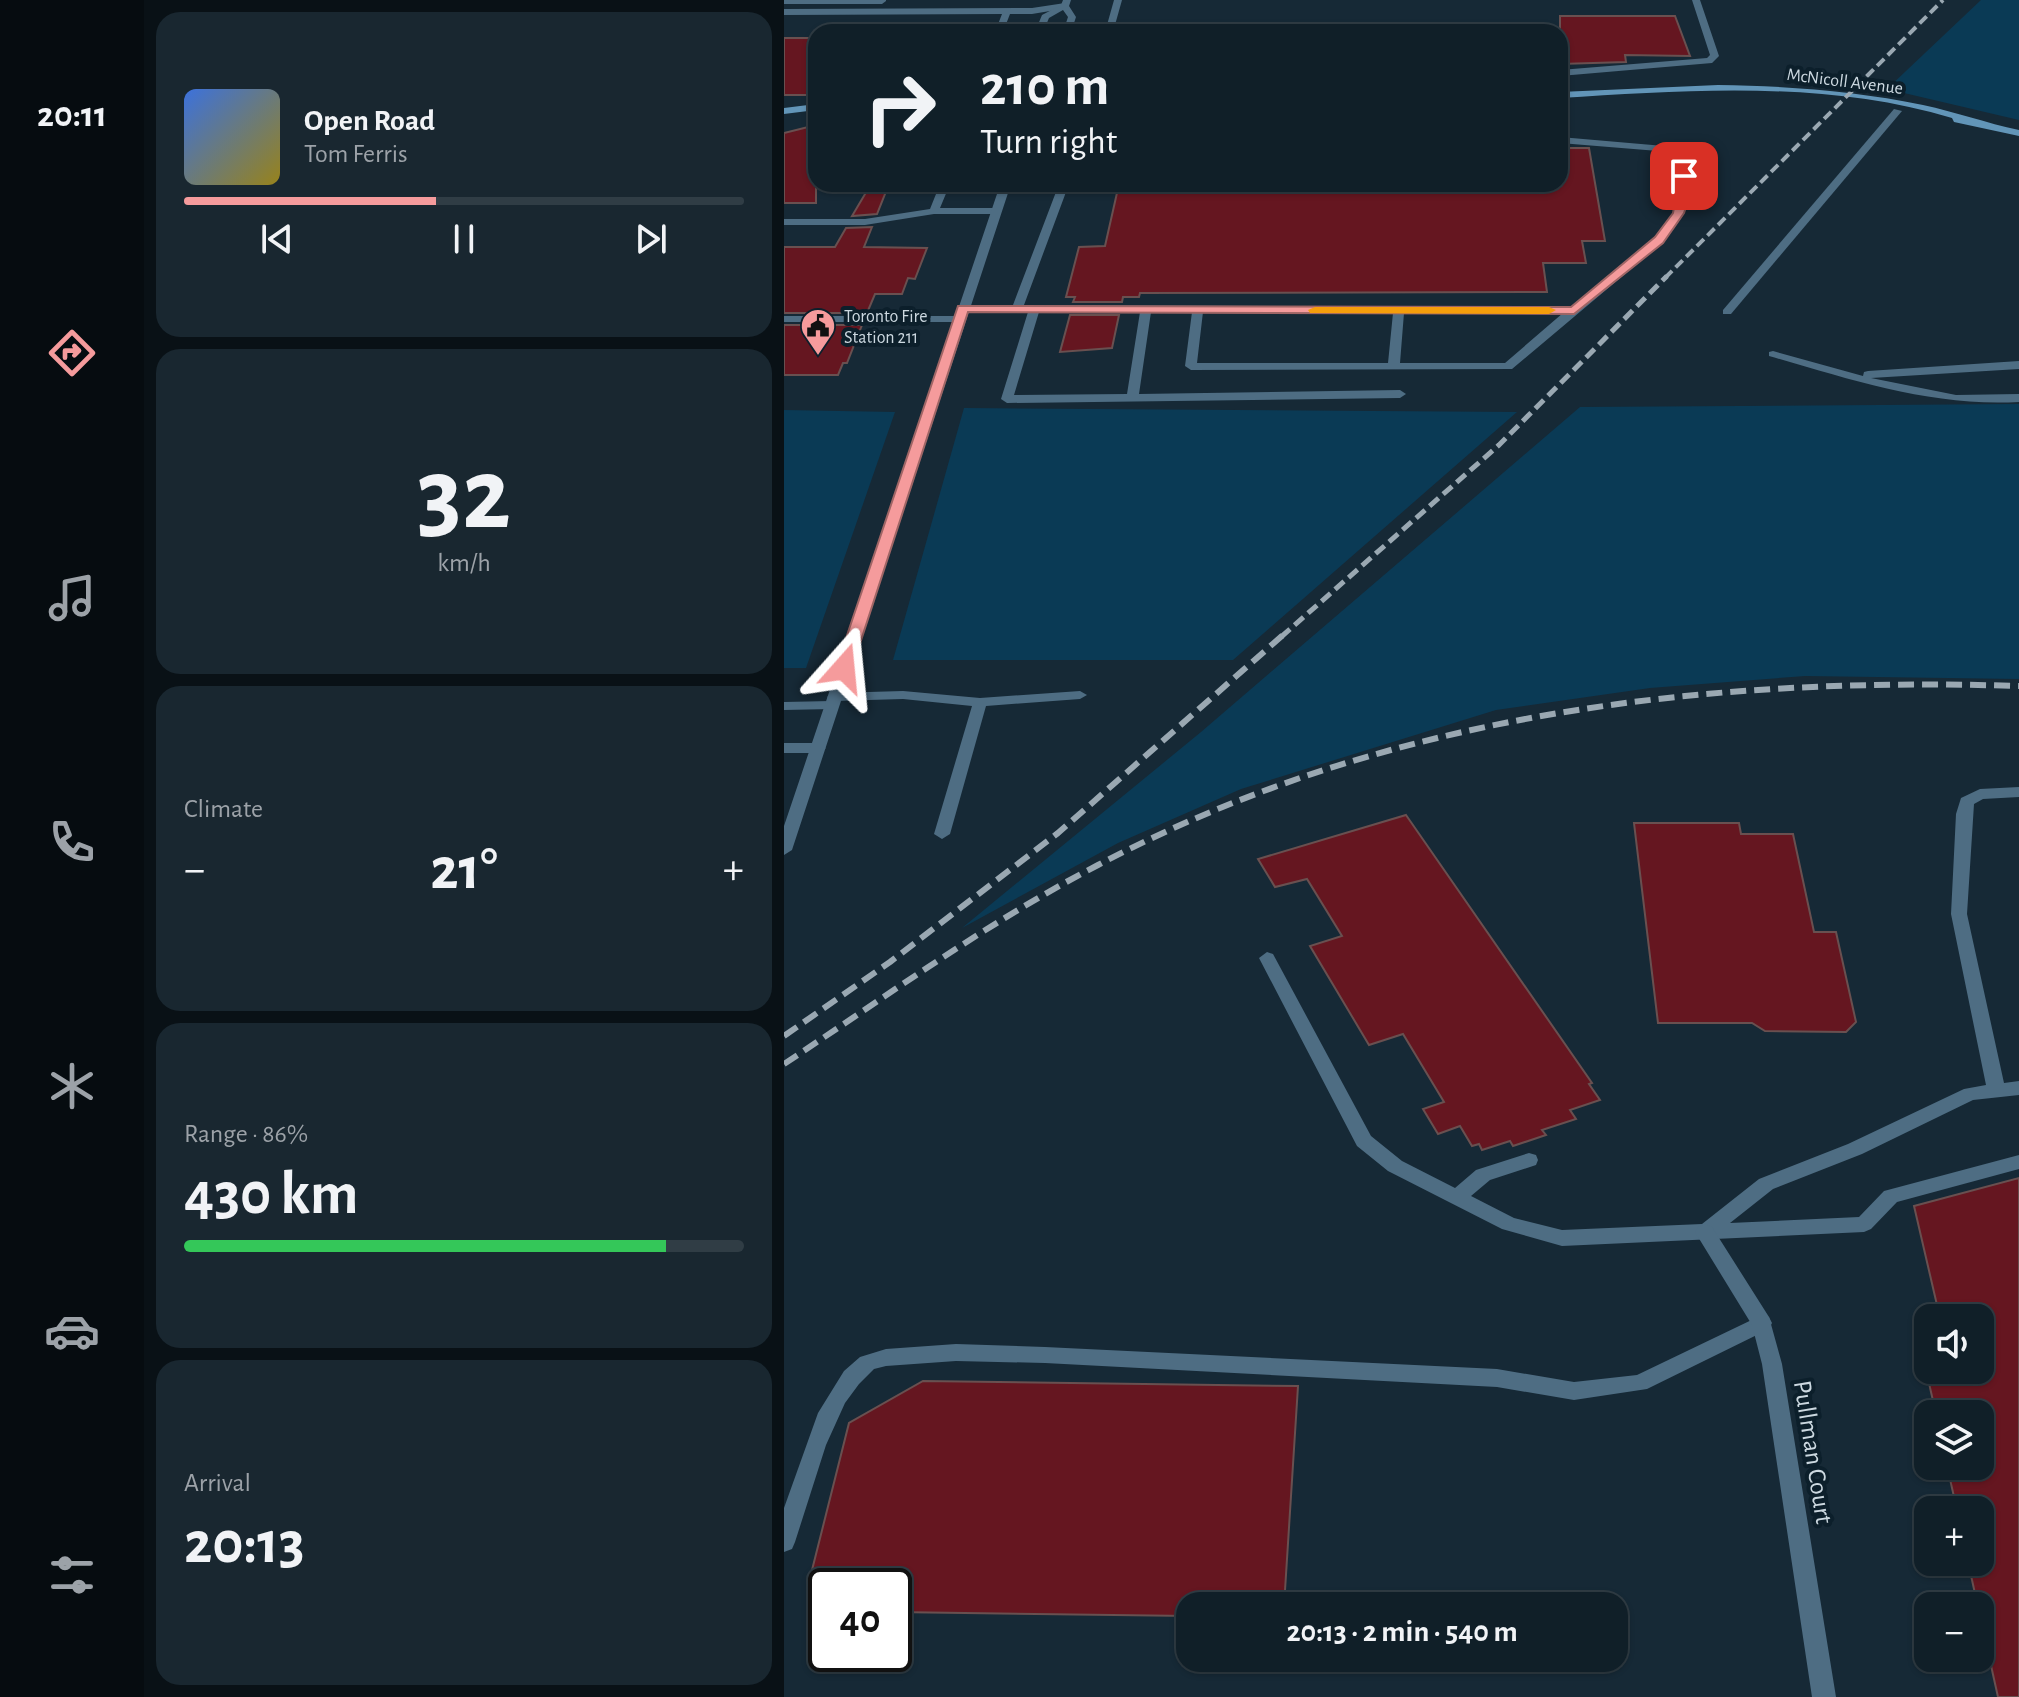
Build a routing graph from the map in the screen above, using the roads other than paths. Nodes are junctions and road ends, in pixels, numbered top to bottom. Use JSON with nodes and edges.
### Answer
{"nodes":[{"id":1,"x":821,"y":0,"type":"edge"},
{"id":2,"x":952,"y":0,"type":"edge"},
{"id":3,"x":1009,"y":0,"type":"edge"},
{"id":4,"x":1118,"y":0,"type":"edge"},
{"id":5,"x":1696,"y":0,"type":"edge"},
{"id":6,"x":784,"y":1,"type":"edge"},
{"id":7,"x":1066,"y":3,"type":"edge"},
{"id":8,"x":1007,"y":11,"type":"junction"},
{"id":9,"x":784,"y":12,"type":"edge"},
{"id":10,"x":1002,"y":24,"type":"edge"},
{"id":11,"x":1042,"y":24,"type":"edge"},
{"id":12,"x":1070,"y":24,"type":"edge"},
{"id":13,"x":1111,"y":24,"type":"edge"},
{"id":14,"x":1568,"y":72,"type":"edge"},
{"id":15,"x":1718,"y":87,"type":"junction"},
{"id":16,"x":1568,"y":95,"type":"edge"},
{"id":17,"x":808,"y":108,"type":"edge"},
{"id":18,"x":784,"y":111,"type":"edge"},
{"id":19,"x":1897,"y":111,"type":"junction"},
{"id":20,"x":1966,"y":120,"type":"junction"},
{"id":21,"x":2019,"y":133,"type":"edge"},
{"id":22,"x":1568,"y":141,"type":"edge"},
{"id":23,"x":942,"y":192,"type":"edge"},
{"id":24,"x":1002,"y":192,"type":"edge"},
{"id":25,"x":1061,"y":192,"type":"edge"},
{"id":26,"x":934,"y":211,"type":"junction"},
{"id":27,"x":996,"y":211,"type":"junction"},
{"id":28,"x":784,"y":222,"type":"edge"},
{"id":29,"x":1017,"y":309,"type":"junction"},
{"id":30,"x":1034,"y":309,"type":"junction"},
{"id":31,"x":1146,"y":310,"type":"junction"},
{"id":32,"x":1198,"y":310,"type":"junction"},
{"id":33,"x":1399,"y":310,"type":"junction"},
{"id":34,"x":1574,"y":310,"type":"junction"},
{"id":35,"x":1727,"y":312,"type":"dead end"},
{"id":36,"x":962,"y":314,"type":"junction"},
{"id":37,"x":784,"y":319,"type":"edge"},
{"id":38,"x":1773,"y":354,"type":"dead end"},
{"id":39,"x":2019,"y":365,"type":"edge"},
{"id":40,"x":1394,"y":367,"type":"junction"},
{"id":41,"x":1854,"y":376,"type":"junction"},
{"id":42,"x":1400,"y":394,"type":"dead end"},
{"id":43,"x":1132,"y":398,"type":"junction"},
{"id":44,"x":2019,"y":398,"type":"edge"},
{"id":45,"x":1080,"y":695,"type":"dead end"},
{"id":46,"x":833,"y":701,"type":"junction"},
{"id":47,"x":980,"y":702,"type":"junction"},
{"id":48,"x":784,"y":706,"type":"edge"},
{"id":49,"x":784,"y":748,"type":"edge"},
{"id":50,"x":818,"y":748,"type":"junction"},
{"id":51,"x":2019,"y":792,"type":"edge"},
{"id":52,"x":942,"y":834,"type":"dead end"},
{"id":53,"x":784,"y":850,"type":"edge"},
{"id":54,"x":1267,"y":958,"type":"dead end"},
{"id":55,"x":1996,"y":1088,"type":"junction"},
{"id":56,"x":2019,"y":1088,"type":"edge"},
{"id":57,"x":1529,"y":1160,"type":"dead end"},
{"id":58,"x":2019,"y":1162,"type":"edge"},
{"id":59,"x":1455,"y":1198,"type":"junction"},
{"id":60,"x":1705,"y":1232,"type":"junction"},
{"id":61,"x":1762,"y":1323,"type":"junction"},
{"id":62,"x":784,"y":1542,"type":"edge"},
{"id":63,"x":1824,"y":1697,"type":"edge"}],
"edges":[{"from":1,"to":2,"type":"street"},
{"from":1,"to":6,"type":"street"},
{"from":2,"to":3,"type":"street"},
{"from":4,"to":13,"type":"street"},
{"from":5,"to":14,"type":"street"},
{"from":7,"to":8,"type":"street"},
{"from":7,"to":11,"type":"street"},
{"from":7,"to":12,"type":"street"},
{"from":8,"to":9,"type":"street"},
{"from":8,"to":10,"type":"street"},
{"from":15,"to":16,"type":"main road","name":"McNicoll Avenue"},
{"from":15,"to":19,"type":"main road","name":"McNicoll Avenue"},
{"from":15,"to":20,"type":"main road","name":"McNicoll Avenue"},
{"from":17,"to":18,"type":"main road"},
{"from":19,"to":20,"type":"main road","name":"McNicoll Avenue"},
{"from":19,"to":35,"type":"street"},
{"from":20,"to":21,"type":"main road","name":"McNicoll Avenue"},
{"from":22,"to":34,"type":"street"},
{"from":23,"to":26,"type":"street"},
{"from":24,"to":27,"type":"street"},
{"from":25,"to":29,"type":"street"},
{"from":26,"to":27,"type":"street"},
{"from":26,"to":28,"type":"street"},
{"from":27,"to":36,"type":"street"},
{"from":29,"to":30,"type":"street"},
{"from":29,"to":36,"type":"street"},
{"from":30,"to":31,"type":"street"},
{"from":30,"to":43,"type":"street"},
{"from":31,"to":32,"type":"street"},
{"from":31,"to":43,"type":"street"},
{"from":32,"to":33,"type":"street"},
{"from":32,"to":40,"type":"street"},
{"from":33,"to":34,"type":"street"},
{"from":33,"to":40,"type":"street"},
{"from":34,"to":40,"type":"street"},
{"from":36,"to":37,"type":"street"},
{"from":36,"to":46,"type":"street"},
{"from":38,"to":41,"type":"street"},
{"from":39,"to":41,"type":"street"},
{"from":41,"to":44,"type":"street"},
{"from":42,"to":43,"type":"street"},
{"from":45,"to":47,"type":"street"},
{"from":46,"to":47,"type":"street"},
{"from":46,"to":48,"type":"street"},
{"from":46,"to":50,"type":"street"},
{"from":47,"to":52,"type":"street"},
{"from":49,"to":50,"type":"street"},
{"from":50,"to":53,"type":"street"},
{"from":51,"to":55,"type":"street"},
{"from":54,"to":59,"type":"street"},
{"from":55,"to":56,"type":"street"},
{"from":55,"to":60,"type":"street"},
{"from":57,"to":59,"type":"street"},
{"from":58,"to":60,"type":"street"},
{"from":59,"to":60,"type":"street"},
{"from":60,"to":61,"type":"street","name":"Pullman Court"},
{"from":61,"to":62,"type":"street"},
{"from":61,"to":63,"type":"street","name":"Pullman Court"}]}
